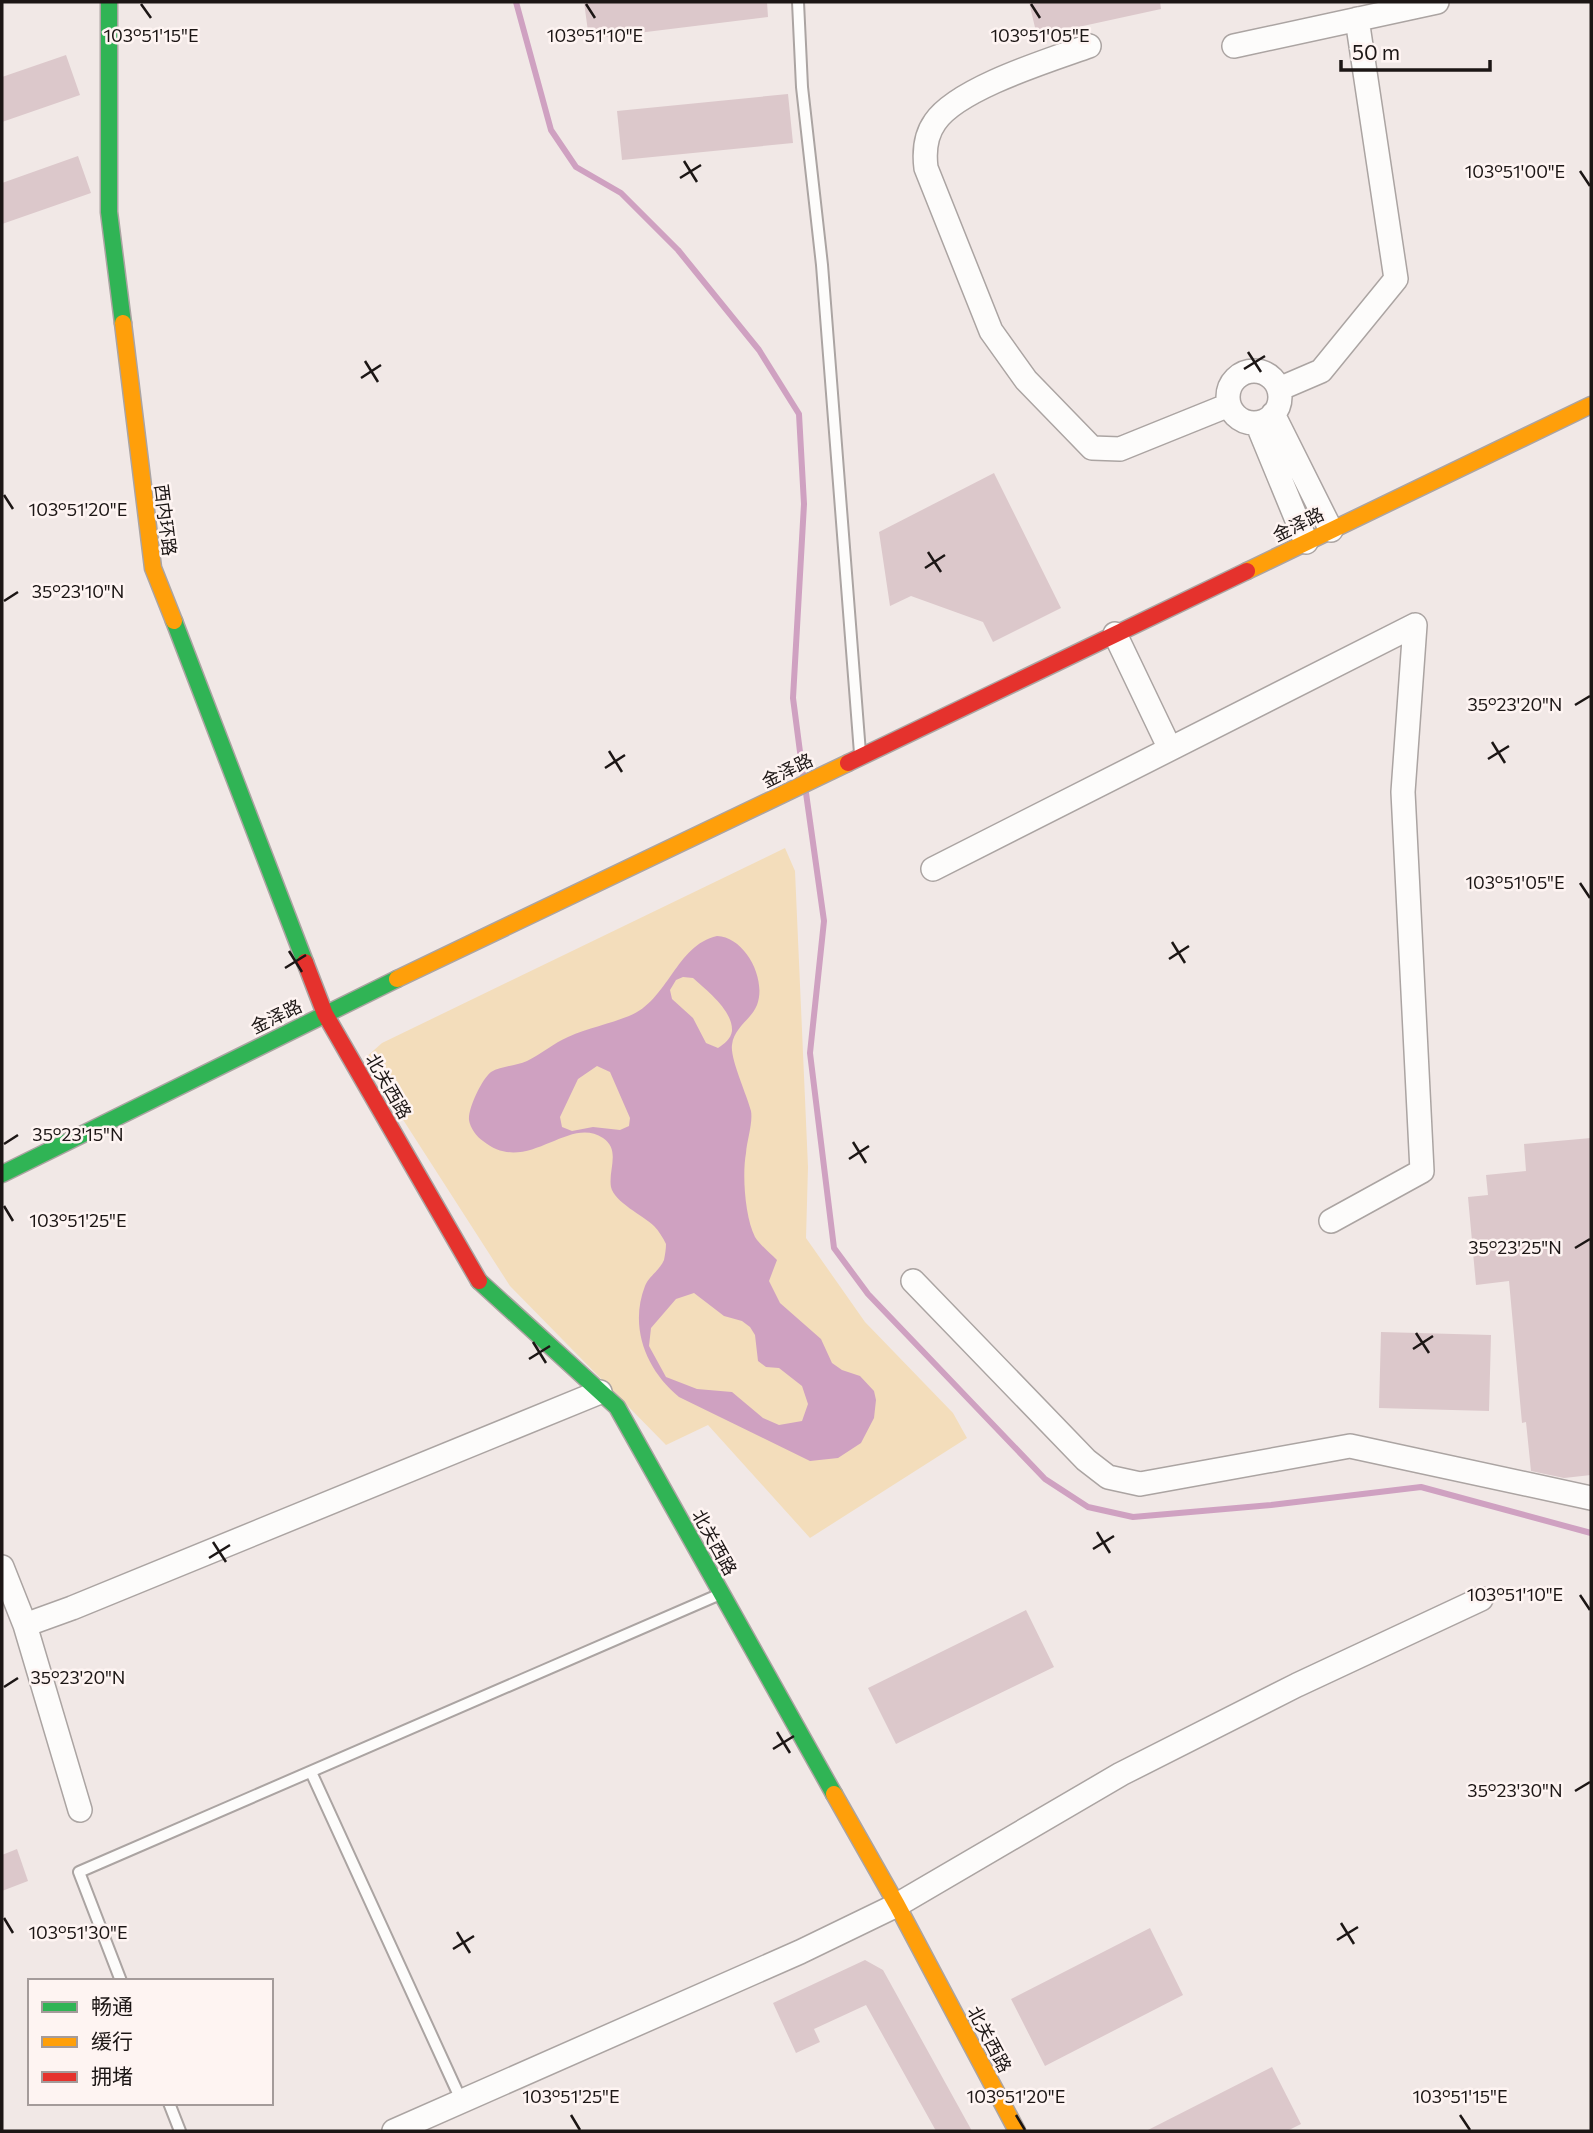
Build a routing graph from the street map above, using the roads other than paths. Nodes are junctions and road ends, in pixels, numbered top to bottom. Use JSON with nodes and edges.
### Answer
{"nodes":[{"id":1,"x":109,"y":2,"type":"edge"},
{"id":2,"x":798,"y":2,"type":"edge"},
{"id":3,"x":1437,"y":2,"type":"edge"},
{"id":4,"x":1357,"y":19,"type":"junction"},
{"id":5,"x":1089,"y":46,"type":"dead end"},
{"id":6,"x":1234,"y":46,"type":"dead end"},
{"id":7,"x":1279,"y":389,"type":"junction"},
{"id":8,"x":1229,"y":405,"type":"junction"},
{"id":9,"x":1591,"y":405,"type":"edge"},
{"id":10,"x":1265,"y":418,"type":"junction"},
{"id":11,"x":1331,"y":530,"type":"junction"},
{"id":12,"x":1306,"y":542,"type":"junction"},
{"id":13,"x":1115,"y":634,"type":"junction"},
{"id":14,"x":1170,"y":749,"type":"junction"},
{"id":15,"x":860,"y":756,"type":"junction"},
{"id":16,"x":933,"y":869,"type":"dead end"},
{"id":17,"x":325,"y":1014,"type":"junction"},
{"id":18,"x":2,"y":1174,"type":"edge"},
{"id":19,"x":1331,"y":1221,"type":"dead end"},
{"id":20,"x":913,"y":1281,"type":"dead end"},
{"id":21,"x":600,"y":1392,"type":"junction"},
{"id":22,"x":1591,"y":1498,"type":"edge"},
{"id":23,"x":2,"y":1567,"type":"edge"},
{"id":24,"x":722,"y":1593,"type":"junction"},
{"id":25,"x":1481,"y":1599,"type":"dead end"},
{"id":26,"x":25,"y":1625,"type":"junction"},
{"id":27,"x":311,"y":1772,"type":"junction"},
{"id":28,"x":80,"y":1810,"type":"dead end"},
{"id":29,"x":897,"y":1905,"type":"junction"},
{"id":30,"x":120,"y":1979,"type":"edge"},
{"id":31,"x":462,"y":2102,"type":"junction"},
{"id":32,"x":170,"y":2105,"type":"edge"},
{"id":33,"x":180,"y":2131,"type":"edge"},
{"id":34,"x":394,"y":2131,"type":"edge"},
{"id":35,"x":1017,"y":2131,"type":"edge"}],
"edges":[{"from":1,"to":17,"type":"street","name":"西内环路"},
{"from":2,"to":15,"type":"lane"},
{"from":3,"to":4,"type":"street"},
{"from":4,"to":6,"type":"street"},
{"from":4,"to":7,"type":"street"},
{"from":5,"to":8,"type":"street"},
{"from":7,"to":8,"type":"street"},
{"from":7,"to":10,"type":"street"},
{"from":8,"to":10,"type":"street"},
{"from":9,"to":11,"type":"street","name":"金泽路"},
{"from":10,"to":11,"type":"street"},
{"from":10,"to":12,"type":"street"},
{"from":11,"to":12,"type":"street","name":"金泽路"},
{"from":12,"to":13,"type":"street","name":"金泽路"},
{"from":13,"to":14,"type":"street"},
{"from":13,"to":15,"type":"street","name":"金泽路"},
{"from":14,"to":16,"type":"street"},
{"from":14,"to":19,"type":"street"},
{"from":15,"to":17,"type":"street","name":"金泽路"},
{"from":17,"to":18,"type":"street","name":"金泽路"},
{"from":17,"to":21,"type":"street","name":"北关西路"},
{"from":20,"to":22,"type":"street"},
{"from":21,"to":24,"type":"street","name":"北关西路"},
{"from":21,"to":26,"type":"street"},
{"from":23,"to":26,"type":"street"},
{"from":24,"to":27,"type":"lane"},
{"from":24,"to":29,"type":"street","name":"北关西路"},
{"from":25,"to":29,"type":"street"},
{"from":26,"to":28,"type":"street"},
{"from":27,"to":30,"type":"lane"},
{"from":27,"to":31,"type":"lane"},
{"from":29,"to":31,"type":"street"},
{"from":29,"to":35,"type":"street","name":"北关西路"},
{"from":31,"to":34,"type":"street"},
{"from":32,"to":33,"type":"lane"}]}
